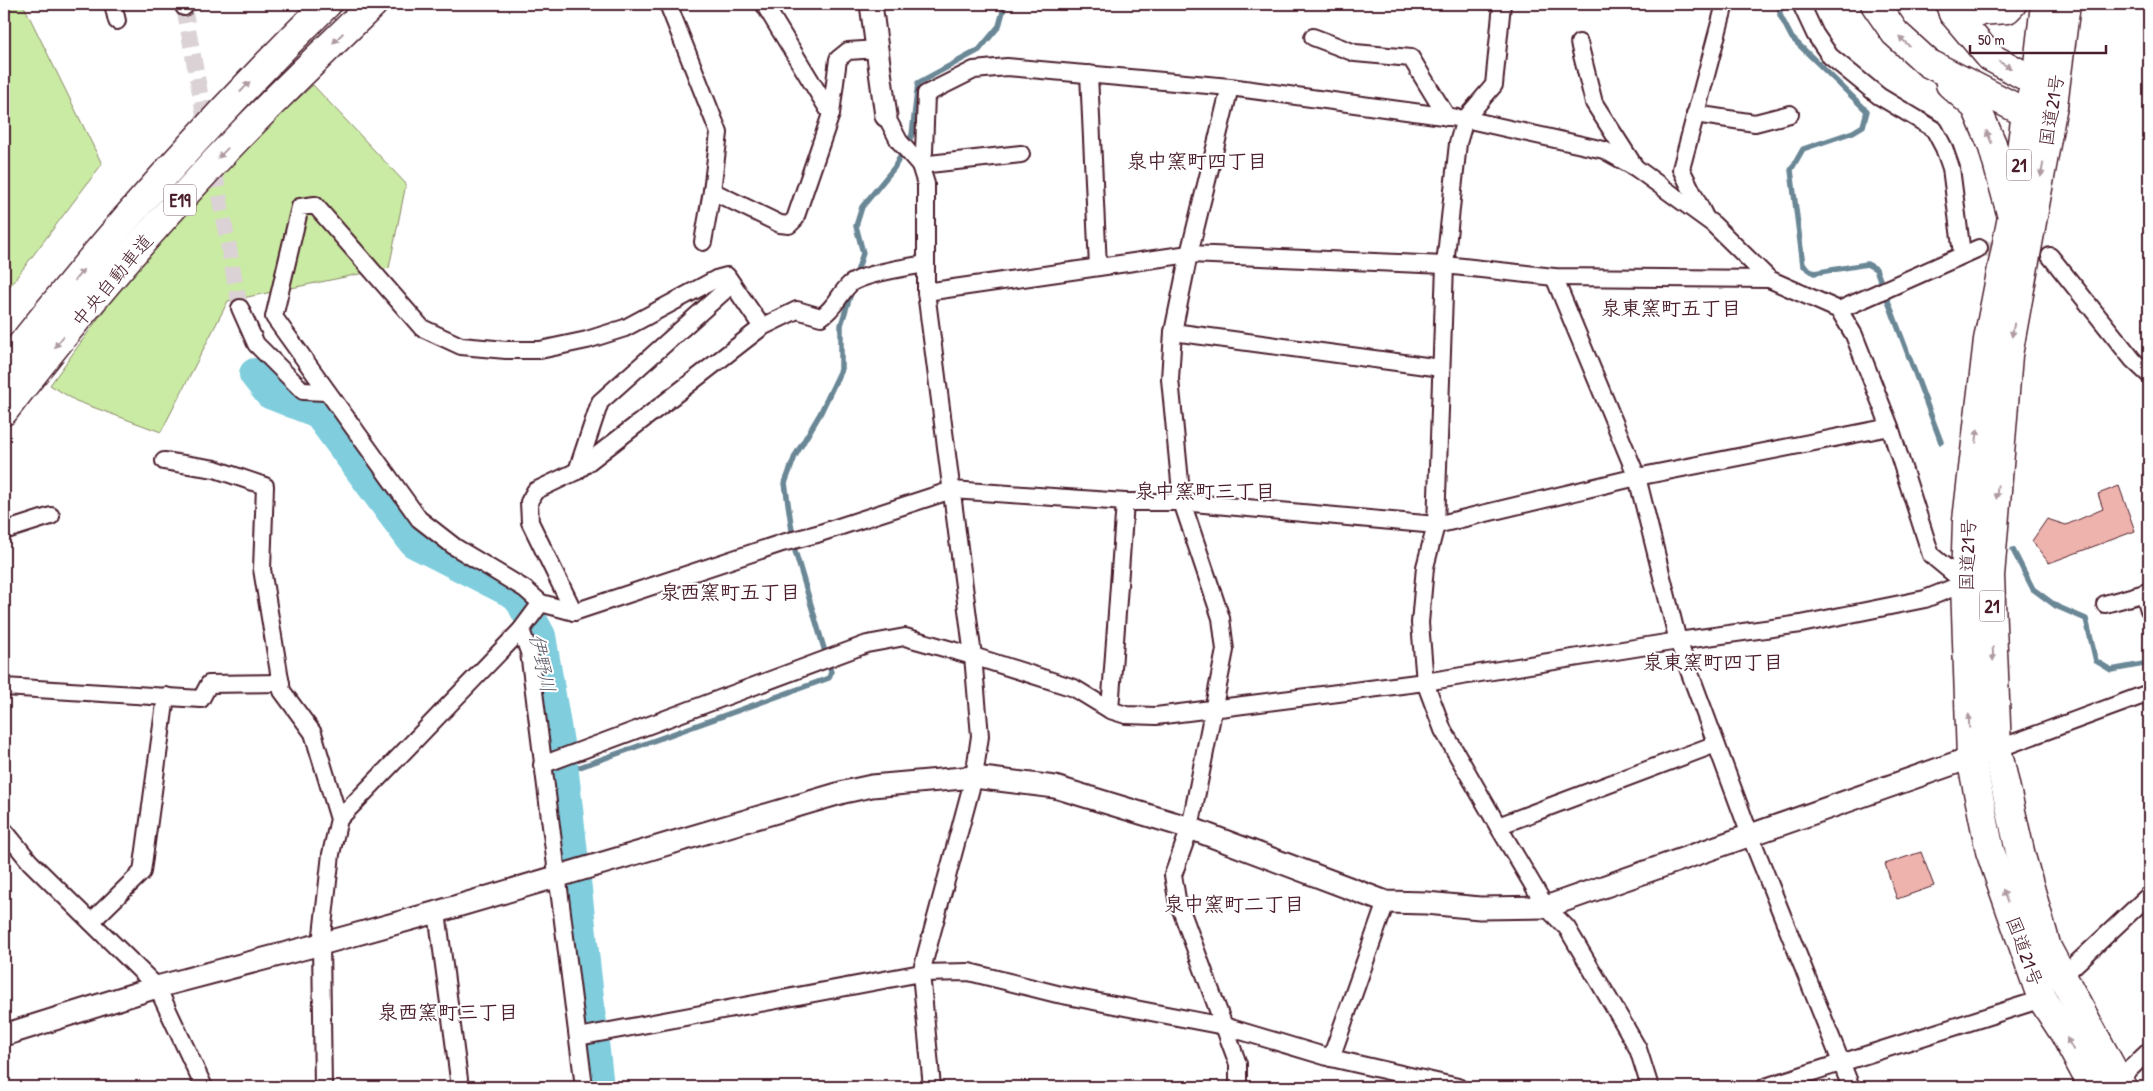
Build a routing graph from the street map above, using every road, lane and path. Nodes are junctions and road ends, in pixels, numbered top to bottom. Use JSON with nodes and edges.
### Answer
{"nodes":[{"id":1,"x":113,"y":4,"type":"edge"},
{"id":2,"x":327,"y":4,"type":"edge"},
{"id":3,"x":373,"y":4,"type":"edge"},
{"id":4,"x":668,"y":4,"type":"edge"},
{"id":5,"x":764,"y":4,"type":"edge"},
{"id":6,"x":871,"y":4,"type":"edge"},
{"id":7,"x":1502,"y":4,"type":"edge"},
{"id":8,"x":1724,"y":4,"type":"edge"},
{"id":9,"x":1801,"y":4,"type":"edge"},
{"id":10,"x":1875,"y":4,"type":"edge"},
{"id":11,"x":2012,"y":4,"type":"edge"},
{"id":12,"x":2045,"y":4,"type":"edge"},
{"id":13,"x":2066,"y":4,"type":"edge"},
{"id":14,"x":1951,"y":8,"type":"edge"},
{"id":15,"x":117,"y":22,"type":"dead end"},
{"id":16,"x":1313,"y":37,"type":"dead end"},
{"id":17,"x":1579,"y":43,"type":"dead end"},
{"id":18,"x":878,"y":49,"type":"junction"},
{"id":19,"x":1928,"y":63,"type":"junction"},
{"id":20,"x":1089,"y":74,"type":"junction"},
{"id":21,"x":2036,"y":82,"type":"junction"},
{"id":22,"x":1230,"y":87,"type":"junction"},
{"id":23,"x":2054,"y":105,"type":"junction"},
{"id":24,"x":2026,"y":113,"type":"junction"},
{"id":25,"x":831,"y":114,"type":"junction"},
{"id":26,"x":1695,"y":114,"type":"junction"},
{"id":27,"x":1790,"y":114,"type":"dead end"},
{"id":28,"x":886,"y":116,"type":"joint"},
{"id":29,"x":1447,"y":117,"type":"junction"},
{"id":30,"x":1465,"y":119,"type":"junction"},
{"id":31,"x":1021,"y":154,"type":"dead end"},
{"id":32,"x":916,"y":160,"type":"junction"},
{"id":33,"x":1636,"y":168,"type":"junction"},
{"id":34,"x":712,"y":191,"type":"junction"},
{"id":35,"x":2012,"y":217,"type":"junction"},
{"id":36,"x":1706,"y":219,"type":"junction"},
{"id":37,"x":703,"y":242,"type":"dead end"},
{"id":38,"x":1979,"y":248,"type":"tunnel mouth"},
{"id":39,"x":1189,"y":254,"type":"junction"},
{"id":40,"x":1962,"y":254,"type":"junction"},
{"id":41,"x":2050,"y":256,"type":"tunnel mouth"},
{"id":42,"x":926,"y":264,"type":"junction"},
{"id":43,"x":1445,"y":264,"type":"junction"},
{"id":44,"x":1098,"y":267,"type":"junction"},
{"id":45,"x":1554,"y":277,"type":"junction"},
{"id":46,"x":1769,"y":279,"type":"junction"},
{"id":47,"x":732,"y":284,"type":"junction"},
{"id":48,"x":926,"y":292,"type":"junction"},
{"id":49,"x":240,"y":308,"type":"tunnel mouth"},
{"id":50,"x":1839,"y":310,"type":"junction"},
{"id":51,"x":762,"y":327,"type":"junction"},
{"id":52,"x":1173,"y":332,"type":"junction"},
{"id":53,"x":4,"y":366,"type":"edge"},
{"id":54,"x":1440,"y":368,"type":"junction"},
{"id":55,"x":2149,"y":375,"type":"edge"},
{"id":56,"x":326,"y":392,"type":"junction"},
{"id":57,"x":4,"y":411,"type":"edge"},
{"id":58,"x":1890,"y":427,"type":"junction"},
{"id":59,"x":164,"y":461,"type":"dead end"},
{"id":60,"x":577,"y":471,"type":"junction"},
{"id":61,"x":1637,"y":478,"type":"junction"},
{"id":62,"x":952,"y":490,"type":"junction"},
{"id":63,"x":1125,"y":502,"type":"junction"},
{"id":64,"x":1182,"y":502,"type":"junction"},
{"id":65,"x":51,"y":516,"type":"dead end"},
{"id":66,"x":1436,"y":525,"type":"junction"},
{"id":67,"x":4,"y":531,"type":"edge"},
{"id":68,"x":1965,"y":583,"type":"junction"},
{"id":69,"x":2147,"y":592,"type":"edge"},
{"id":70,"x":541,"y":603,"type":"junction"},
{"id":71,"x":2105,"y":604,"type":"dead end"},
{"id":72,"x":2149,"y":610,"type":"edge"},
{"id":73,"x":574,"y":612,"type":"junction"},
{"id":74,"x":521,"y":630,"type":"junction"},
{"id":75,"x":1678,"y":642,"type":"junction"},
{"id":76,"x":973,"y":656,"type":"junction"},
{"id":77,"x":1425,"y":682,"type":"junction"},
{"id":78,"x":281,"y":683,"type":"junction"},
{"id":79,"x":4,"y":687,"type":"edge"},
{"id":80,"x":2149,"y":694,"type":"edge"},
{"id":81,"x":166,"y":696,"type":"junction"},
{"id":82,"x":1215,"y":708,"type":"junction"},
{"id":83,"x":1110,"y":710,"type":"junction"},
{"id":84,"x":1716,"y":744,"type":"junction"},
{"id":85,"x":1997,"y":749,"type":"junction"},
{"id":86,"x":1971,"y":758,"type":"junction"},
{"id":87,"x":542,"y":765,"type":"junction"},
{"id":88,"x":974,"y":777,"type":"junction"},
{"id":89,"x":339,"y":820,"type":"junction"},
{"id":90,"x":1498,"y":826,"type":"junction"},
{"id":91,"x":1190,"y":828,"type":"junction"},
{"id":92,"x":4,"y":830,"type":"edge"},
{"id":93,"x":1750,"y":835,"type":"junction"},
{"id":94,"x":556,"y":875,"type":"junction"},
{"id":95,"x":2149,"y":895,"type":"edge"},
{"id":96,"x":1386,"y":902,"type":"junction"},
{"id":97,"x":1546,"y":907,"type":"junction"},
{"id":98,"x":437,"y":912,"type":"junction"},
{"id":99,"x":91,"y":922,"type":"junction"},
{"id":100,"x":321,"y":944,"type":"junction"},
{"id":101,"x":921,"y":974,"type":"junction"},
{"id":102,"x":2062,"y":977,"type":"junction"},
{"id":103,"x":157,"y":986,"type":"junction"},
{"id":104,"x":2042,"y":999,"type":"junction"},
{"id":105,"x":1224,"y":1026,"type":"junction"},
{"id":106,"x":4,"y":1035,"type":"edge"},
{"id":107,"x":578,"y":1037,"type":"junction"},
{"id":108,"x":2149,"y":1050,"type":"edge"},
{"id":109,"x":1331,"y":1058,"type":"junction"},
{"id":110,"x":1842,"y":1063,"type":"junction"},
{"id":111,"x":2111,"y":1086,"type":"edge"},
{"id":112,"x":204,"y":1087,"type":"edge"},
{"id":113,"x":323,"y":1087,"type":"edge"},
{"id":114,"x":460,"y":1087,"type":"edge"},
{"id":115,"x":584,"y":1087,"type":"edge"},
{"id":116,"x":932,"y":1087,"type":"edge"},
{"id":117,"x":1238,"y":1087,"type":"edge"},
{"id":118,"x":1458,"y":1087,"type":"edge"},
{"id":119,"x":1650,"y":1087,"type":"edge"},
{"id":120,"x":1765,"y":1087,"type":"edge"},
{"id":121,"x":1851,"y":1087,"type":"edge"}],
"edges":[{"from":1,"to":15,"type":"street"},
{"from":53,"to":2,"type":"highway","name":"中央自動車道","number":"E19","one_way":true},
{"from":3,"to":57,"type":"highway","name":"中央自動車道","number":"E19","one_way":true},
{"from":4,"to":34,"type":"street"},
{"from":5,"to":25,"type":"street"},
{"from":6,"to":18,"type":"street"},
{"from":7,"to":30,"type":"street"},
{"from":8,"to":26,"type":"street"},
{"from":9,"to":40,"type":"street"},
{"from":19,"to":10,"type":"highway","one_way":true},
{"from":11,"to":14,"type":"highway"},
{"from":12,"to":21,"type":"highway","name":"国道21号","number":"21"},
{"from":13,"to":23,"type":"highway","name":"国道21号","number":"21"},
{"from":14,"to":21,"type":"highway","one_way":true},
{"from":16,"to":29,"type":"street"},
{"from":17,"to":33,"type":"street"},
{"from":18,"to":25,"type":"street"},
{"from":18,"to":28,"type":"street"},
{"from":19,"to":24,"type":"highway"},
{"from":35,"to":19,"type":"highway","one_way":true},
{"from":20,"to":22,"type":"street"},
{"from":20,"to":32,"type":"street"},
{"from":20,"to":44,"type":"street"},
{"from":21,"to":23,"type":"highway"},
{"from":21,"to":24,"type":"highway","name":"国道21号","number":"21"},
{"from":22,"to":29,"type":"street"},
{"from":22,"to":39,"type":"street"},
{"from":23,"to":24,"type":"highway"},
{"from":23,"to":85,"type":"highway","name":"国道21号","number":"21","one_way":true},
{"from":24,"to":35,"type":"highway","name":"国道21号","number":"21"},
{"from":25,"to":34,"type":"street"},
{"from":26,"to":27,"type":"street"},
{"from":26,"to":36,"type":"street"},
{"from":28,"to":32,"type":"street"},
{"from":29,"to":30,"type":"street"},
{"from":30,"to":33,"type":"street"},
{"from":30,"to":43,"type":"street"},
{"from":31,"to":32,"type":"street"},
{"from":32,"to":42,"type":"street"},
{"from":33,"to":36,"type":"street"},
{"from":34,"to":37,"type":"street"},
{"from":68,"to":35,"type":"highway","name":"国道21号","number":"21","one_way":true},
{"from":36,"to":46,"type":"street"},
{"from":38,"to":40,"type":"street"},
{"from":39,"to":43,"type":"street"},
{"from":39,"to":44,"type":"street"},
{"from":39,"to":52,"type":"street"},
{"from":40,"to":50,"type":"street"},
{"from":41,"to":55,"type":"street"},
{"from":42,"to":48,"type":"street"},
{"from":42,"to":51,"type":"street"},
{"from":43,"to":45,"type":"street"},
{"from":43,"to":54,"type":"street"},
{"from":44,"to":48,"type":"street"},
{"from":45,"to":46,"type":"street"},
{"from":45,"to":61,"type":"street"},
{"from":46,"to":50,"type":"street"},
{"from":47,"to":51,"type":"street"},
{"from":47,"to":56,"type":"street"},
{"from":47,"to":60,"type":"street"},
{"from":48,"to":62,"type":"street"},
{"from":49,"to":56,"type":"street"},
{"from":50,"to":58,"type":"street"},
{"from":51,"to":60,"type":"street"},
{"from":52,"to":54,"type":"street"},
{"from":52,"to":64,"type":"street"},
{"from":54,"to":66,"type":"street"},
{"from":56,"to":70,"type":"street"},
{"from":58,"to":61,"type":"street"},
{"from":58,"to":68,"type":"street"},
{"from":59,"to":78,"type":"street"},
{"from":60,"to":73,"type":"street"},
{"from":61,"to":66,"type":"street"},
{"from":61,"to":75,"type":"street"},
{"from":62,"to":63,"type":"street"},
{"from":62,"to":73,"type":"street"},
{"from":62,"to":76,"type":"street"},
{"from":63,"to":64,"type":"street"},
{"from":63,"to":83,"type":"street"},
{"from":64,"to":66,"type":"street"},
{"from":64,"to":82,"type":"street"},
{"from":65,"to":67,"type":"street"},
{"from":66,"to":77,"type":"street"},
{"from":68,"to":75,"type":"street"},
{"from":86,"to":68,"type":"highway","name":"国道21号","number":"21","one_way":true},
{"from":69,"to":71,"type":"street"},
{"from":69,"to":72,"type":"street"},
{"from":70,"to":73,"type":"street"},
{"from":70,"to":74,"type":"street"},
{"from":74,"to":87,"type":"street"},
{"from":74,"to":89,"type":"street"},
{"from":75,"to":77,"type":"street"},
{"from":75,"to":84,"type":"street"},
{"from":76,"to":83,"type":"street"},
{"from":76,"to":87,"type":"street"},
{"from":76,"to":88,"type":"street"},
{"from":77,"to":82,"type":"street"},
{"from":77,"to":90,"type":"street"},
{"from":78,"to":81,"type":"street"},
{"from":78,"to":89,"type":"street"},
{"from":79,"to":81,"type":"street"},
{"from":80,"to":85,"type":"street"},
{"from":81,"to":99,"type":"street"},
{"from":82,"to":83,"type":"street"},
{"from":82,"to":91,"type":"street"},
{"from":84,"to":90,"type":"street"},
{"from":84,"to":93,"type":"street"},
{"from":85,"to":86,"type":"street"},
{"from":85,"to":102,"type":"highway","name":"国道21号","number":"21"},
{"from":86,"to":93,"type":"street"},
{"from":104,"to":86,"type":"highway","name":"国道21号","number":"21","one_way":true},
{"from":87,"to":94,"type":"street"},
{"from":88,"to":91,"type":"street"},
{"from":88,"to":94,"type":"street"},
{"from":88,"to":101,"type":"street"},
{"from":89,"to":100,"type":"street"},
{"from":90,"to":97,"type":"street"},
{"from":91,"to":96,"type":"street"},
{"from":91,"to":105,"type":"street"},
{"from":92,"to":99,"type":"street"},
{"from":93,"to":97,"type":"street"},
{"from":93,"to":110,"type":"street"},
{"from":94,"to":98,"type":"street"},
{"from":94,"to":107,"type":"street"},
{"from":95,"to":102,"type":"street"},
{"from":96,"to":97,"type":"street"},
{"from":96,"to":109,"type":"street"},
{"from":97,"to":119,"type":"street"},
{"from":98,"to":100,"type":"street"},
{"from":98,"to":114,"type":"street"},
{"from":99,"to":103,"type":"street"},
{"from":100,"to":103,"type":"street"},
{"from":100,"to":113,"type":"street"},
{"from":101,"to":105,"type":"street"},
{"from":101,"to":107,"type":"street"},
{"from":101,"to":116,"type":"street"},
{"from":102,"to":111,"type":"highway","name":"国道21号","number":"21"},
{"from":103,"to":106,"type":"street"},
{"from":103,"to":112,"type":"street"},
{"from":104,"to":110,"type":"street"},
{"from":111,"to":104,"type":"highway","name":"国道21号","number":"21","one_way":true},
{"from":105,"to":109,"type":"street"},
{"from":105,"to":117,"type":"street"},
{"from":107,"to":115,"type":"street"},
{"from":108,"to":111,"type":"street"},
{"from":109,"to":118,"type":"street"},
{"from":110,"to":120,"type":"street"},
{"from":110,"to":121,"type":"street"}]}
